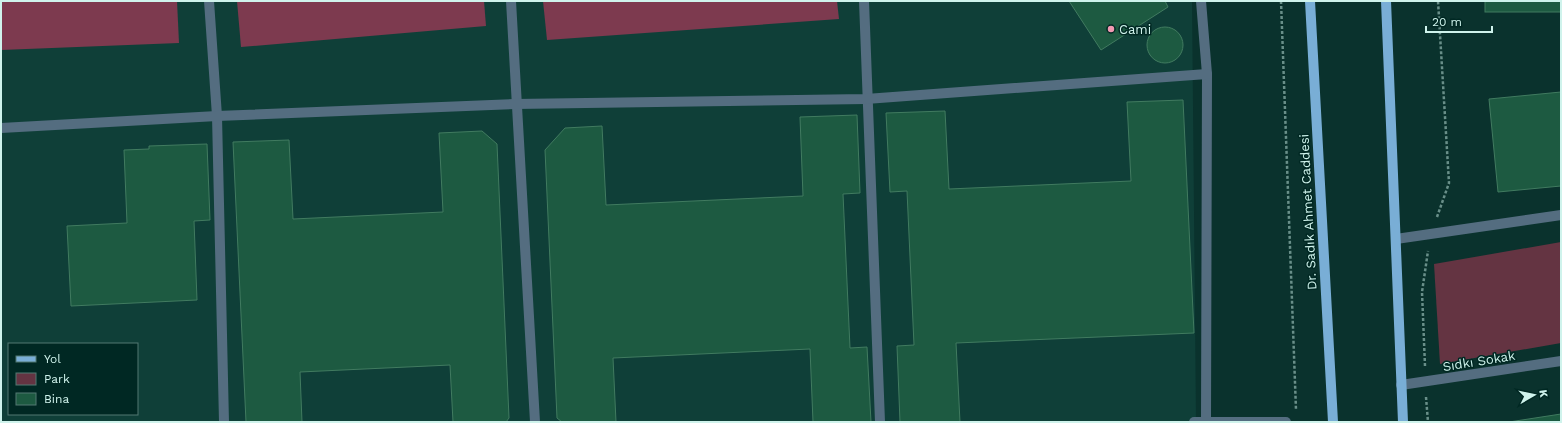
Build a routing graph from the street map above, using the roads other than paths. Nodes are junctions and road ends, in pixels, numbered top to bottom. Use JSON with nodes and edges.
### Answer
{"nodes":[{"id":1,"x":209,"y":1,"type":"edge"},
{"id":2,"x":511,"y":1,"type":"edge"},
{"id":3,"x":864,"y":1,"type":"edge"},
{"id":4,"x":1201,"y":1,"type":"edge"},
{"id":5,"x":1310,"y":1,"type":"edge"},
{"id":6,"x":1386,"y":1,"type":"edge"},
{"id":7,"x":1207,"y":74,"type":"junction"},
{"id":8,"x":866,"y":99,"type":"junction"},
{"id":9,"x":515,"y":104,"type":"junction"},
{"id":10,"x":217,"y":116,"type":"junction"},
{"id":11,"x":1,"y":128,"type":"edge"},
{"id":12,"x":1561,"y":215,"type":"edge"},
{"id":13,"x":1396,"y":239,"type":"junction"},
{"id":14,"x":1561,"y":361,"type":"edge"},
{"id":15,"x":1401,"y":385,"type":"junction"},
{"id":16,"x":1206,"y":421,"type":"edge"},
{"id":17,"x":224,"y":422,"type":"edge"},
{"id":18,"x":535,"y":422,"type":"edge"},
{"id":19,"x":880,"y":422,"type":"edge"},
{"id":20,"x":1194,"y":422,"type":"edge"},
{"id":21,"x":1286,"y":422,"type":"edge"},
{"id":22,"x":1332,"y":422,"type":"edge"},
{"id":23,"x":1403,"y":422,"type":"edge"}],
"edges":[{"from":1,"to":10,"type":"street"},
{"from":2,"to":9,"type":"street"},
{"from":3,"to":8,"type":"street"},
{"from":4,"to":7,"type":"street"},
{"from":5,"to":22,"type":"main road","name":"Dr. Sadık Ahmet Caddesi"},
{"from":6,"to":13,"type":"main road"},
{"from":7,"to":8,"type":"street"},
{"from":7,"to":16,"type":"street"},
{"from":8,"to":9,"type":"street"},
{"from":8,"to":19,"type":"street"},
{"from":9,"to":10,"type":"street"},
{"from":9,"to":18,"type":"street"},
{"from":10,"to":11,"type":"street"},
{"from":10,"to":17,"type":"street"},
{"from":12,"to":13,"type":"street"},
{"from":13,"to":15,"type":"main road"},
{"from":14,"to":15,"type":"street","name":"Sıdkı Sokak"},
{"from":15,"to":23,"type":"main road"},
{"from":16,"to":20,"type":"street"},
{"from":16,"to":21,"type":"street"}]}
